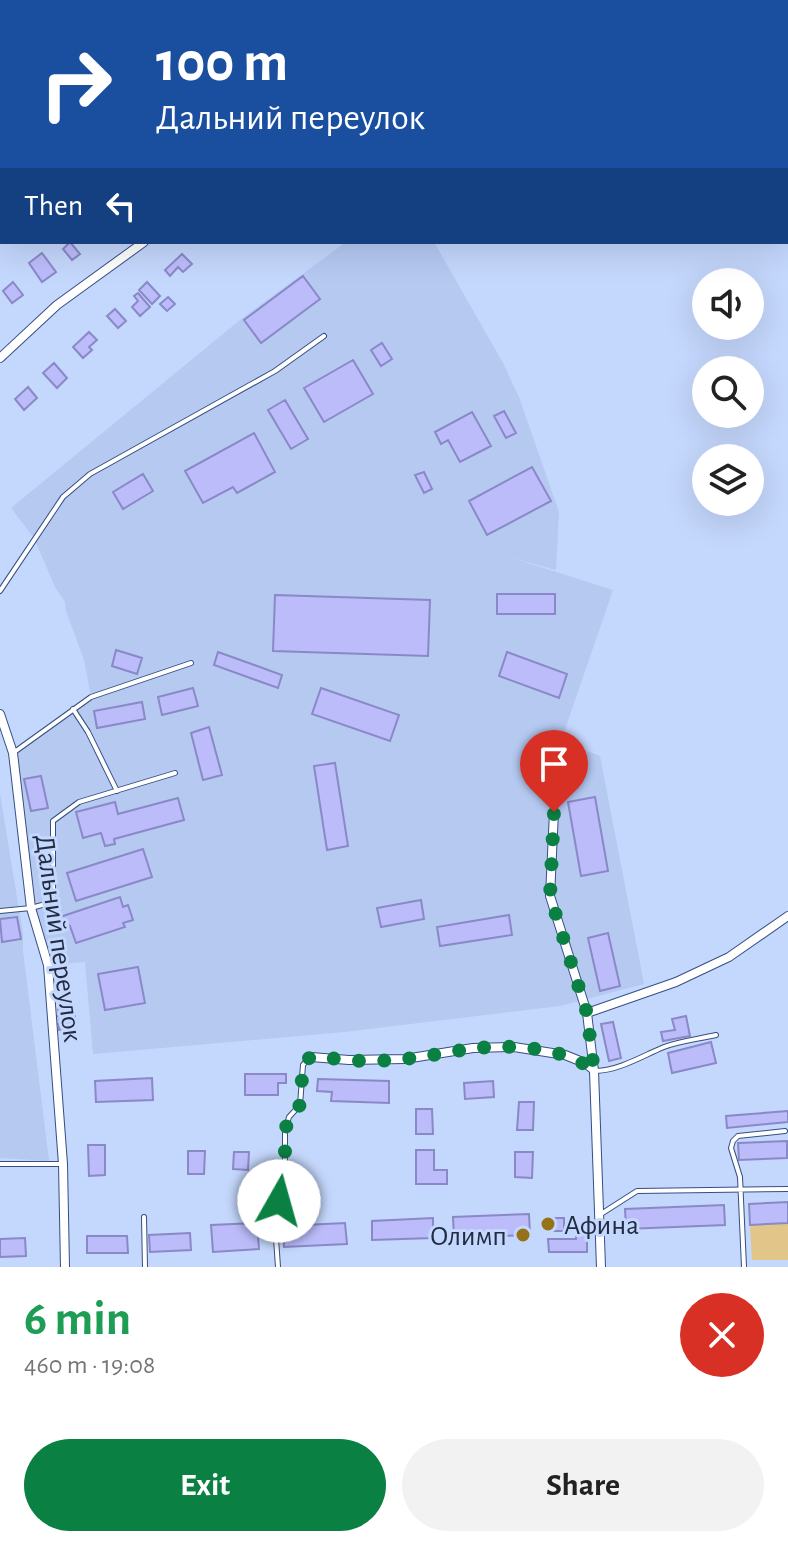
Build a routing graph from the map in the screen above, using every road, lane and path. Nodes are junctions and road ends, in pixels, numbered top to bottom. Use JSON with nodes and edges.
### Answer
{"nodes":[{"id":1,"x":141,"y":244,"type":"edge"},
{"id":2,"x":324,"y":336,"type":"dead end"},
{"id":3,"x":0,"y":358,"type":"edge"},
{"id":4,"x":0,"y":591,"type":"edge"},
{"id":5,"x":191,"y":663,"type":"dead end"},
{"id":6,"x":73,"y":709,"type":"junction"},
{"id":7,"x":0,"y":714,"type":"edge"},
{"id":8,"x":13,"y":753,"type":"junction"},
{"id":9,"x":175,"y":773,"type":"dead end"},
{"id":10,"x":117,"y":791,"type":"junction"},
{"id":11,"x":554,"y":812,"type":"dead end"},
{"id":12,"x":31,"y":908,"type":"junction"},
{"id":13,"x":0,"y":911,"type":"edge"},
{"id":14,"x":788,"y":916,"type":"edge"},
{"id":15,"x":587,"y":1013,"type":"junction"},
{"id":16,"x":716,"y":1035,"type":"dead end"},
{"id":17,"x":311,"y":1057,"type":"joint"},
{"id":18,"x":594,"y":1071,"type":"junction"},
{"id":19,"x":785,"y":1131,"type":"dead end"},
{"id":20,"x":0,"y":1164,"type":"edge"},
{"id":21,"x":63,"y":1164,"type":"junction"},
{"id":22,"x":740,"y":1189,"type":"junction"},
{"id":23,"x":788,"y":1189,"type":"edge"},
{"id":24,"x":144,"y":1217,"type":"dead end"},
{"id":25,"x":598,"y":1217,"type":"junction"},
{"id":26,"x":65,"y":1267,"type":"edge"},
{"id":27,"x":145,"y":1267,"type":"edge"},
{"id":28,"x":278,"y":1267,"type":"edge"},
{"id":29,"x":601,"y":1267,"type":"edge"},
{"id":30,"x":744,"y":1267,"type":"edge"}],
"edges":[{"from":1,"to":3,"type":"street"},
{"from":2,"to":4,"type":"lane"},
{"from":5,"to":6,"type":"lane"},
{"from":6,"to":8,"type":"lane"},
{"from":6,"to":10,"type":"lane"},
{"from":7,"to":8,"type":"street","name":"Дальний переулок"},
{"from":8,"to":12,"type":"street","name":"Дальний переулок"},
{"from":9,"to":10,"type":"lane"},
{"from":10,"to":12,"type":"lane"},
{"from":11,"to":15,"type":"street"},
{"from":12,"to":13,"type":"lane"},
{"from":12,"to":21,"type":"street","name":"Дальний переулок"},
{"from":14,"to":15,"type":"street"},
{"from":15,"to":18,"type":"street"},
{"from":16,"to":18,"type":"lane"},
{"from":17,"to":18,"type":"street"},
{"from":17,"to":28,"type":"lane"},
{"from":18,"to":25,"type":"street"},
{"from":19,"to":22,"type":"lane"},
{"from":20,"to":21,"type":"lane"},
{"from":21,"to":26,"type":"street","name":"Дальний переулок"},
{"from":22,"to":23,"type":"lane"},
{"from":22,"to":25,"type":"lane"},
{"from":22,"to":30,"type":"lane"},
{"from":24,"to":27,"type":"lane"},
{"from":25,"to":29,"type":"street"}]}
